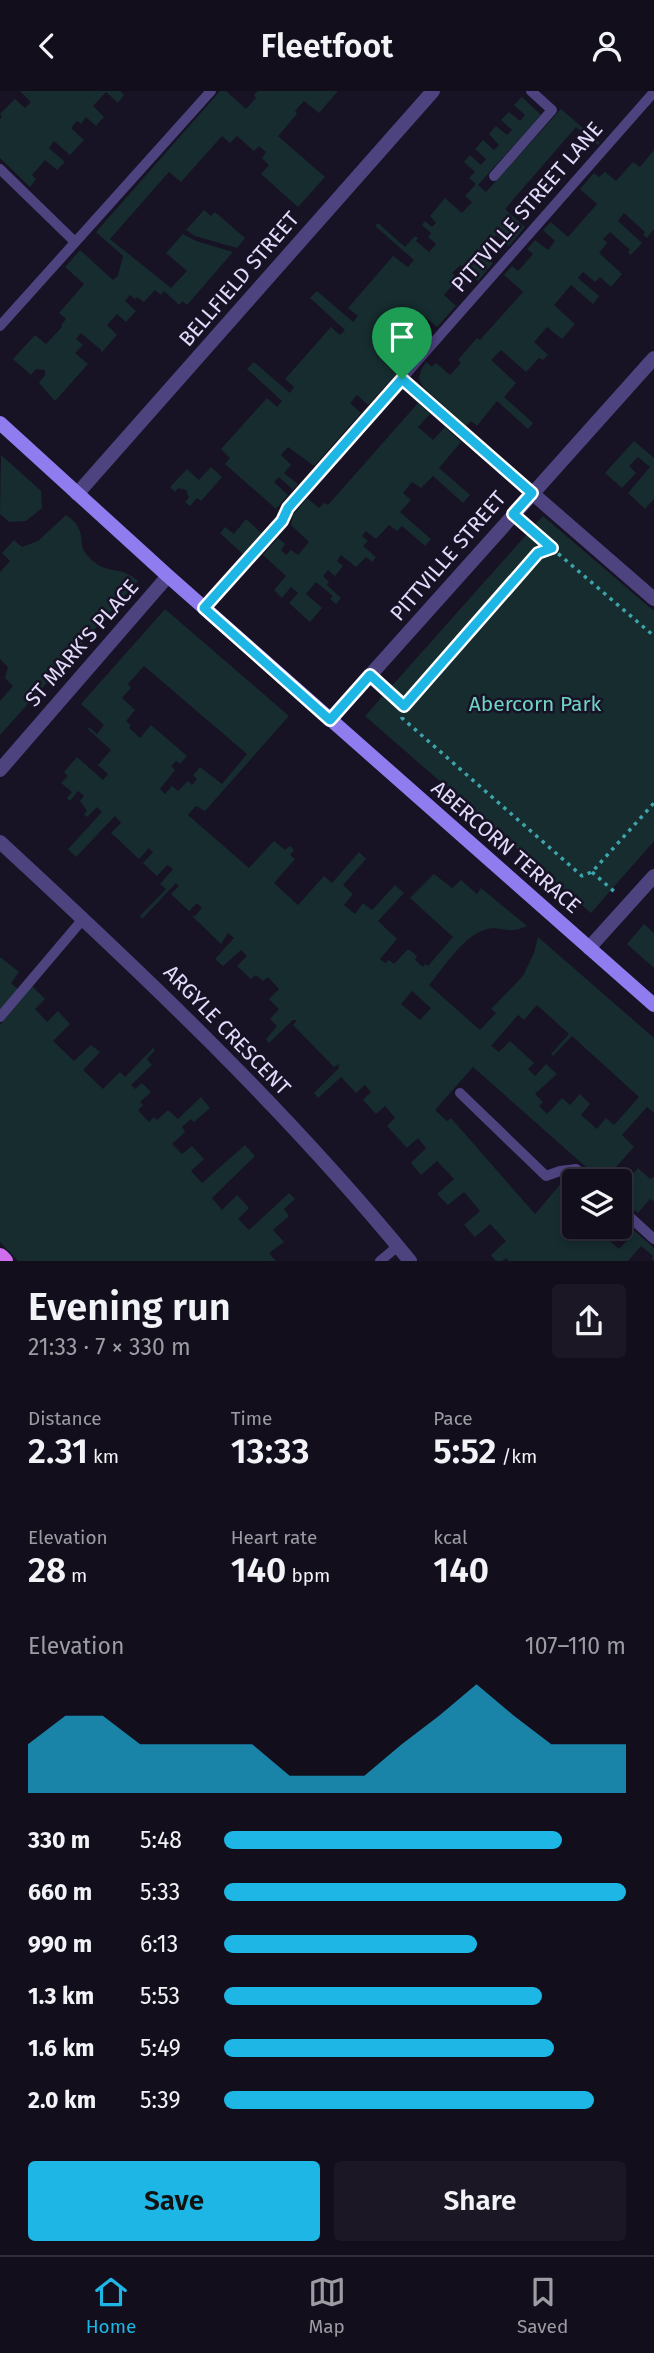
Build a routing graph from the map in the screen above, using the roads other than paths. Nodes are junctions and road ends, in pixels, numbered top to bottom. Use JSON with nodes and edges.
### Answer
{"nodes":[{"id":1,"x":211,"y":91,"type":"edge"},
{"id":2,"x":433,"y":91,"type":"edge"},
{"id":3,"x":531,"y":91,"type":"edge"},
{"id":4,"x":654,"y":92,"type":"edge"},
{"id":5,"x":0,"y":169,"type":"edge"},
{"id":6,"x":494,"y":176,"type":"dead end"},
{"id":7,"x":75,"y":242,"type":"junction"},
{"id":8,"x":0,"y":326,"type":"edge"},
{"id":9,"x":654,"y":358,"type":"edge"},
{"id":10,"x":402,"y":379,"type":"junction"},
{"id":11,"x":0,"y":423,"type":"edge"},
{"id":12,"x":532,"y":493,"type":"junction"},
{"id":13,"x":77,"y":495,"type":"junction"},
{"id":14,"x":288,"y":508,"type":"road end"},
{"id":15,"x":168,"y":576,"type":"junction"},
{"id":16,"x":654,"y":600,"type":"edge"},
{"id":17,"x":330,"y":720,"type":"junction"},
{"id":18,"x":0,"y":770,"type":"edge"},
{"id":19,"x":0,"y":842,"type":"edge"},
{"id":20,"x":654,"y":876,"type":"edge"},
{"id":21,"x":83,"y":919,"type":"junction"},
{"id":22,"x":589,"y":948,"type":"junction"},
{"id":23,"x":654,"y":1005,"type":"edge"},
{"id":24,"x":0,"y":1017,"type":"edge"},
{"id":25,"x":460,"y":1093,"type":"dead end"},
{"id":26,"x":562,"y":1171,"type":"edge"},
{"id":27,"x":632,"y":1219,"type":"edge"},
{"id":28,"x":654,"y":1239,"type":"edge"},
{"id":29,"x":401,"y":1255,"type":"edge"},
{"id":30,"x":380,"y":1261,"type":"edge"}],
"edges":[{"from":1,"to":7,"type":"lane"},
{"from":2,"to":13,"type":"street","name":"BELLFIELD STREET"},
{"from":3,"to":6,"type":"lane"},
{"from":4,"to":10,"type":"lane","name":"PITTVILLE STREET LANE"},
{"from":5,"to":7,"type":"lane"},
{"from":7,"to":8,"type":"lane"},
{"from":9,"to":12,"type":"street","name":"PITTVILLE STREET"},
{"from":10,"to":12,"type":"lane"},
{"from":10,"to":14,"type":"lane","name":"PITTVILLE STREET LANE"},
{"from":11,"to":13,"type":"main road","name":"ABERCORN TERRACE"},
{"from":12,"to":16,"type":"street"},
{"from":12,"to":17,"type":"street","name":"PITTVILLE STREET"},
{"from":13,"to":15,"type":"main road","name":"ABERCORN TERRACE"},
{"from":15,"to":17,"type":"main road","name":"ABERCORN TERRACE"},
{"from":15,"to":18,"type":"street","name":"ST MARK'S PLACE"},
{"from":17,"to":22,"type":"main road","name":"ABERCORN TERRACE"},
{"from":19,"to":21,"type":"street","name":"ARGYLE CRESCENT"},
{"from":20,"to":22,"type":"street"},
{"from":21,"to":24,"type":"lane"},
{"from":21,"to":29,"type":"street","name":"ARGYLE CRESCENT"},
{"from":22,"to":23,"type":"main road","name":"ABERCORN TERRACE"},
{"from":25,"to":26,"type":"lane"},
{"from":27,"to":28,"type":"lane"},
{"from":29,"to":30,"type":"lane"}]}
